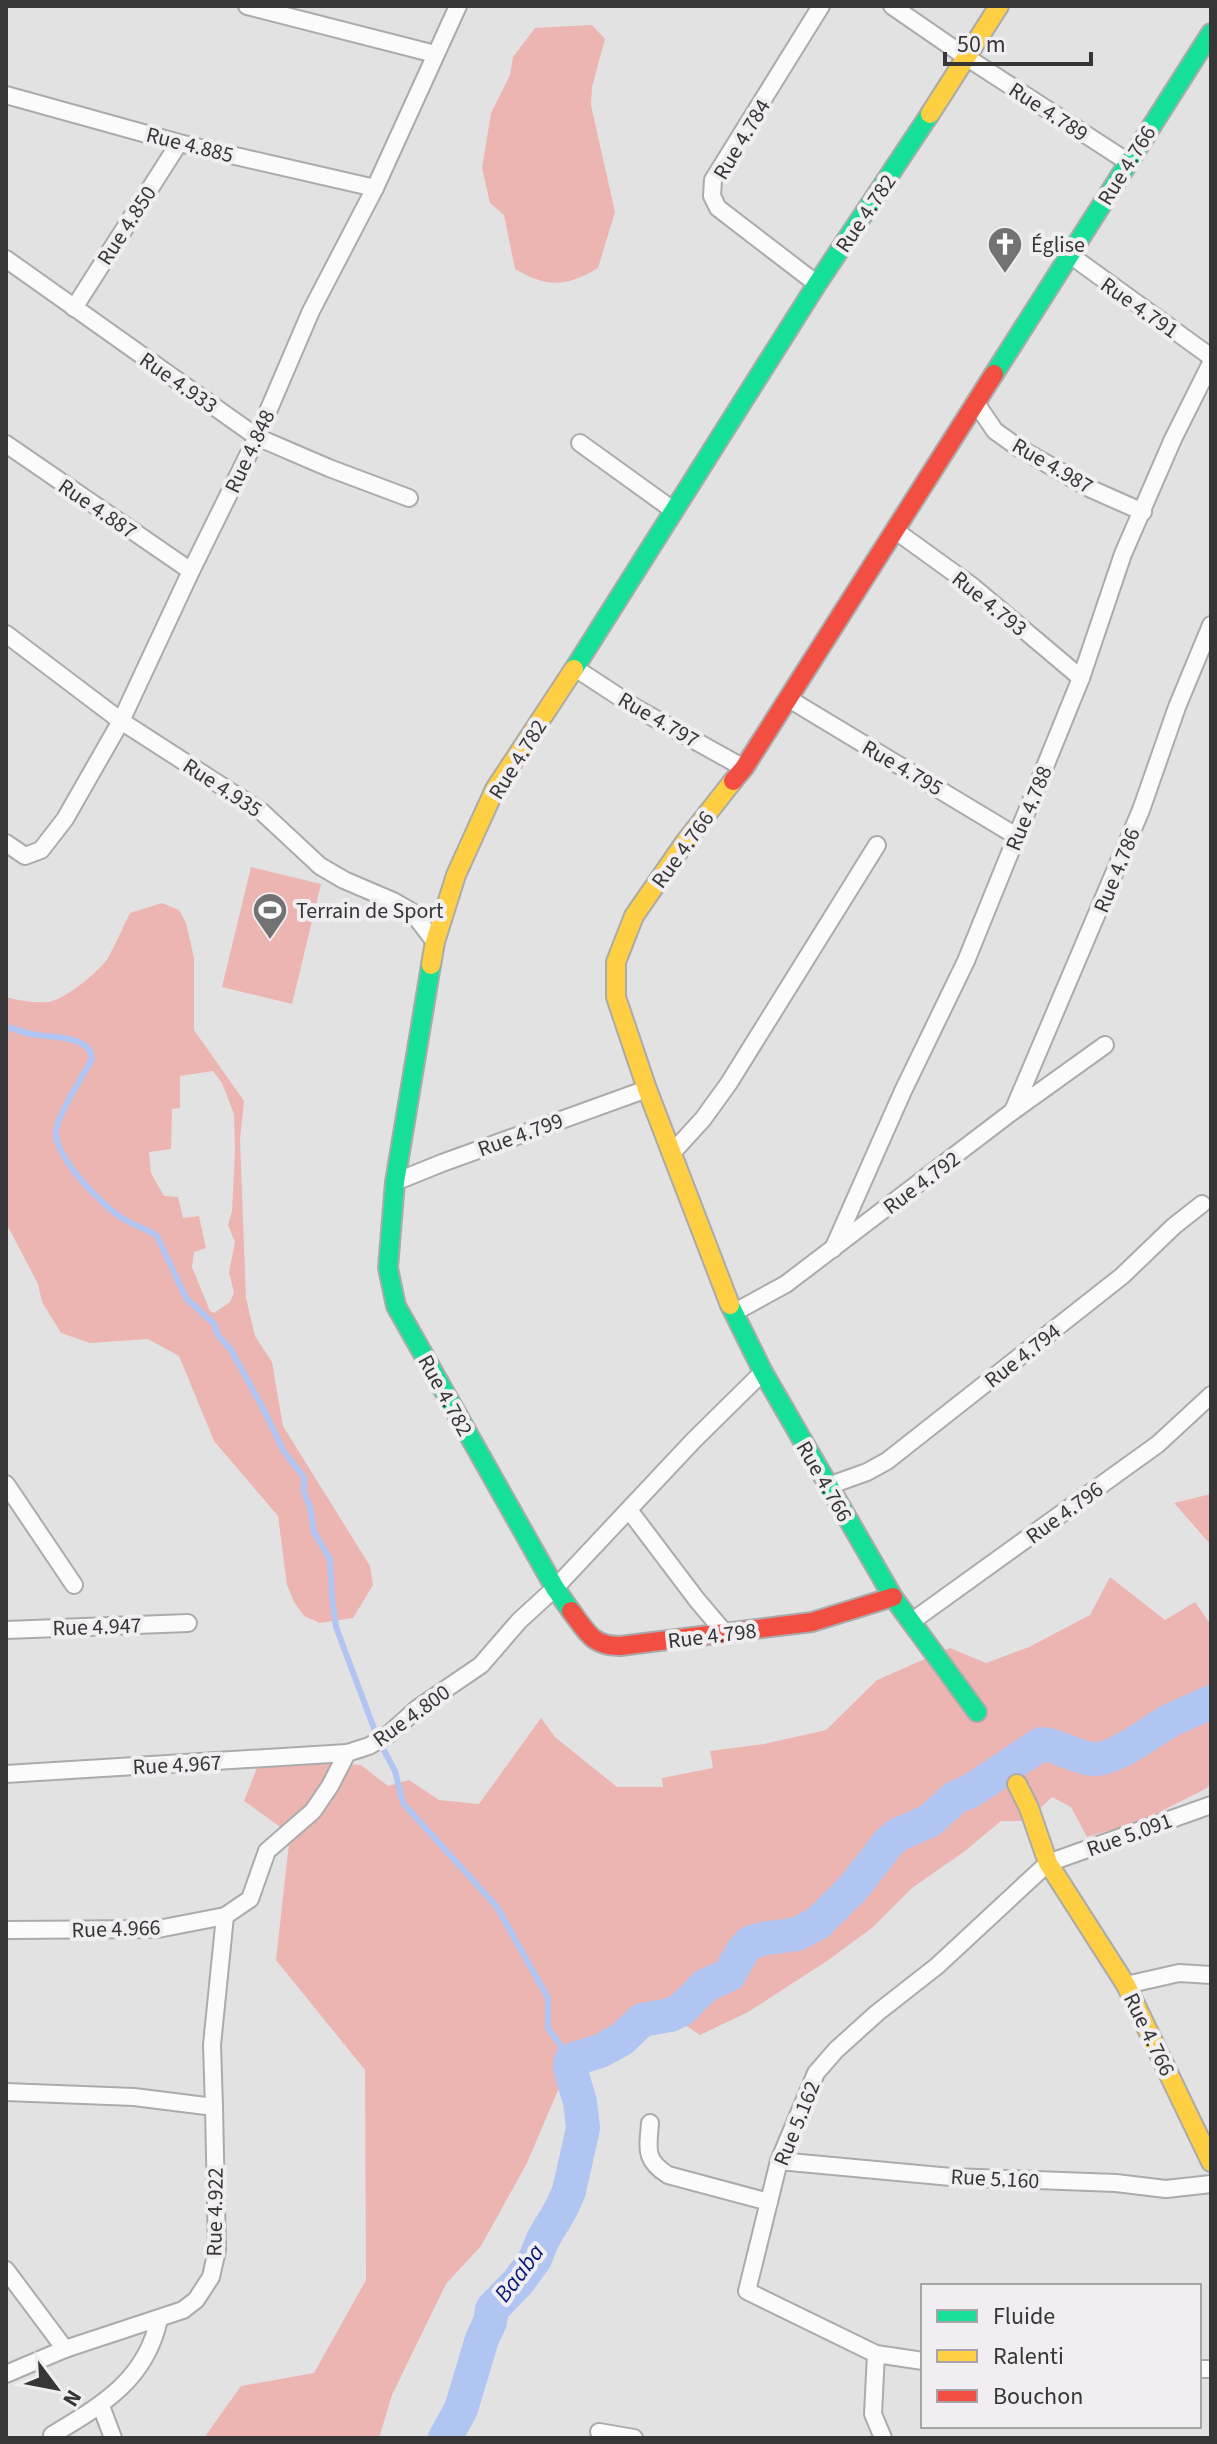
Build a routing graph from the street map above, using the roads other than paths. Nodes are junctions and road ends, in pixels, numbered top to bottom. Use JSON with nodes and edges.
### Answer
{"nodes":[{"id":1,"x":247,"y":6,"type":"edge"},
{"id":2,"x":458,"y":6,"type":"edge"},
{"id":3,"x":821,"y":6,"type":"edge"},
{"id":4,"x":892,"y":6,"type":"edge"},
{"id":5,"x":999,"y":6,"type":"edge"},
{"id":6,"x":1211,"y":33,"type":"edge"},
{"id":7,"x":435,"y":54,"type":"junction"},
{"id":8,"x":966,"y":57,"type":"junction"},
{"id":9,"x":6,"y":95,"type":"edge"},
{"id":10,"x":179,"y":143,"type":"junction"},
{"id":11,"x":1128,"y":162,"type":"junction"},
{"id":12,"x":375,"y":188,"type":"junction"},
{"id":13,"x":1070,"y":255,"type":"junction"},
{"id":14,"x":6,"y":259,"type":"edge"},
{"id":15,"x":817,"y":284,"type":"junction"},
{"id":16,"x":74,"y":308,"type":"junction"},
{"id":17,"x":1211,"y":360,"type":"edge"},
{"id":18,"x":976,"y":403,"type":"junction"},
{"id":19,"x":257,"y":437,"type":"junction"},
{"id":20,"x":580,"y":443,"type":"dead end"},
{"id":21,"x":6,"y":444,"type":"edge"},
{"id":22,"x":409,"y":498,"type":"dead end"},
{"id":23,"x":673,"y":510,"type":"junction"},
{"id":24,"x":1143,"y":512,"type":"junction"},
{"id":25,"x":896,"y":531,"type":"junction"},
{"id":26,"x":191,"y":571,"type":"junction"},
{"id":27,"x":1211,"y":625,"type":"edge"},
{"id":28,"x":6,"y":634,"type":"edge"},
{"id":29,"x":575,"y":668,"type":"junction"},
{"id":30,"x":1081,"y":678,"type":"junction"},
{"id":31,"x":789,"y":699,"type":"junction"},
{"id":32,"x":121,"y":721,"type":"junction"},
{"id":33,"x":744,"y":768,"type":"junction"},
{"id":34,"x":1016,"y":836,"type":"junction"},
{"id":35,"x":6,"y":843,"type":"edge"},
{"id":36,"x":877,"y":845,"type":"dead end"},
{"id":37,"x":435,"y":942,"type":"junction"},
{"id":38,"x":1105,"y":1045,"type":"dead end"},
{"id":39,"x":647,"y":1089,"type":"junction"},
{"id":40,"x":1013,"y":1111,"type":"junction"},
{"id":41,"x":671,"y":1154,"type":"junction"},
{"id":42,"x":395,"y":1182,"type":"junction"},
{"id":43,"x":1202,"y":1204,"type":"dead end"},
{"id":44,"x":833,"y":1249,"type":"junction"},
{"id":45,"x":733,"y":1313,"type":"junction"},
{"id":46,"x":763,"y":1372,"type":"junction"},
{"id":47,"x":1211,"y":1395,"type":"edge"},
{"id":48,"x":6,"y":1484,"type":"edge"},
{"id":49,"x":828,"y":1486,"type":"junction"},
{"id":50,"x":629,"y":1510,"type":"junction"},
{"id":51,"x":74,"y":1585,"type":"dead end"},
{"id":52,"x":555,"y":1588,"type":"junction"},
{"id":53,"x":893,"y":1597,"type":"junction"},
{"id":54,"x":911,"y":1622,"type":"junction"},
{"id":55,"x":188,"y":1623,"type":"dead end"},
{"id":56,"x":6,"y":1630,"type":"edge"},
{"id":57,"x":725,"y":1633,"type":"junction"},
{"id":58,"x":977,"y":1712,"type":"dead end"},
{"id":59,"x":347,"y":1753,"type":"junction"},
{"id":60,"x":6,"y":1774,"type":"edge"},
{"id":61,"x":1017,"y":1784,"type":"dead end"},
{"id":62,"x":1211,"y":1805,"type":"edge"},
{"id":63,"x":1048,"y":1863,"type":"junction"},
{"id":64,"x":225,"y":1916,"type":"junction"},
{"id":65,"x":6,"y":1930,"type":"edge"},
{"id":66,"x":1211,"y":1975,"type":"edge"},
{"id":67,"x":1126,"y":1985,"type":"junction"},
{"id":68,"x":6,"y":2092,"type":"edge"},
{"id":69,"x":214,"y":2107,"type":"junction"},
{"id":70,"x":650,"y":2123,"type":"dead end"},
{"id":71,"x":779,"y":2161,"type":"junction"},
{"id":72,"x":1211,"y":2162,"type":"edge"},
{"id":73,"x":1211,"y":2184,"type":"edge"},
{"id":74,"x":769,"y":2202,"type":"junction"},
{"id":75,"x":6,"y":2270,"type":"edge"},
{"id":76,"x":159,"y":2319,"type":"junction"},
{"id":77,"x":65,"y":2349,"type":"junction"},
{"id":78,"x":876,"y":2354,"type":"junction"},
{"id":79,"x":921,"y":2361,"type":"edge"},
{"id":80,"x":6,"y":2374,"type":"edge"},
{"id":81,"x":101,"y":2406,"type":"junction"},
{"id":82,"x":599,"y":2432,"type":"dead end"},
{"id":83,"x":52,"y":2435,"type":"dead end"},
{"id":84,"x":113,"y":2438,"type":"edge"},
{"id":85,"x":634,"y":2438,"type":"edge"},
{"id":86,"x":883,"y":2438,"type":"edge"}],
"edges":[{"from":1,"to":7,"type":"street"},
{"from":2,"to":7,"type":"street","name":"Rue 4.848"},
{"from":3,"to":15,"type":"street","name":"Rue 4.784"},
{"from":4,"to":8,"type":"street","name":"Rue 4.789"},
{"from":5,"to":8,"type":"street","name":"Rue 4.782"},
{"from":6,"to":11,"type":"street","name":"Rue 4.766"},
{"from":7,"to":12,"type":"street","name":"Rue 4.848"},
{"from":8,"to":11,"type":"street","name":"Rue 4.789"},
{"from":8,"to":15,"type":"street","name":"Rue 4.782"},
{"from":9,"to":10,"type":"street","name":"Rue 4.885"},
{"from":10,"to":12,"type":"street","name":"Rue 4.885"},
{"from":10,"to":16,"type":"street","name":"Rue 4.850"},
{"from":11,"to":13,"type":"street","name":"Rue 4.766"},
{"from":12,"to":19,"type":"street","name":"Rue 4.848"},
{"from":13,"to":17,"type":"street","name":"Rue 4.791"},
{"from":13,"to":18,"type":"street","name":"Rue 4.766"},
{"from":14,"to":16,"type":"street","name":"Rue 4.933"},
{"from":15,"to":23,"type":"street","name":"Rue 4.782"},
{"from":16,"to":19,"type":"street","name":"Rue 4.933"},
{"from":17,"to":24,"type":"street","name":"Rue 4.788"},
{"from":18,"to":24,"type":"street","name":"Rue 4.987"},
{"from":18,"to":25,"type":"street","name":"Rue 4.766"},
{"from":19,"to":22,"type":"street","name":"Rue 4.933"},
{"from":19,"to":26,"type":"street","name":"Rue 4.848"},
{"from":20,"to":23,"type":"street"},
{"from":21,"to":26,"type":"street","name":"Rue 4.887"},
{"from":23,"to":29,"type":"street","name":"Rue 4.782"},
{"from":24,"to":30,"type":"street","name":"Rue 4.788"},
{"from":25,"to":30,"type":"street","name":"Rue 4.793"},
{"from":25,"to":31,"type":"street","name":"Rue 4.766"},
{"from":26,"to":32,"type":"street","name":"Rue 4.848"},
{"from":27,"to":40,"type":"street","name":"Rue 4.786"},
{"from":28,"to":32,"type":"street","name":"Rue 4.935"},
{"from":29,"to":33,"type":"street","name":"Rue 4.797"},
{"from":29,"to":37,"type":"street","name":"Rue 4.782"},
{"from":30,"to":34,"type":"street","name":"Rue 4.788"},
{"from":31,"to":33,"type":"street","name":"Rue 4.766"},
{"from":31,"to":34,"type":"street","name":"Rue 4.795"},
{"from":32,"to":35,"type":"street","name":"Rue 4.848"},
{"from":32,"to":37,"type":"street","name":"Rue 4.935"},
{"from":33,"to":39,"type":"street","name":"Rue 4.766"},
{"from":34,"to":44,"type":"street","name":"Rue 4.788"},
{"from":36,"to":41,"type":"street"},
{"from":37,"to":42,"type":"street","name":"Rue 4.782"},
{"from":38,"to":40,"type":"street","name":"Rue 4.792"},
{"from":39,"to":41,"type":"street","name":"Rue 4.766"},
{"from":39,"to":42,"type":"street","name":"Rue 4.799"},
{"from":40,"to":44,"type":"street","name":"Rue 4.792"},
{"from":41,"to":45,"type":"street","name":"Rue 4.766"},
{"from":42,"to":52,"type":"street","name":"Rue 4.782"},
{"from":43,"to":49,"type":"street","name":"Rue 4.794"},
{"from":44,"to":45,"type":"street","name":"Rue 4.792"},
{"from":45,"to":46,"type":"street","name":"Rue 4.766"},
{"from":46,"to":49,"type":"street","name":"Rue 4.766"},
{"from":46,"to":50,"type":"street","name":"Rue 4.800"},
{"from":47,"to":54,"type":"street","name":"Rue 4.796"},
{"from":48,"to":51,"type":"street"},
{"from":49,"to":53,"type":"street","name":"Rue 4.766"},
{"from":50,"to":52,"type":"street","name":"Rue 4.800"},
{"from":50,"to":57,"type":"street"},
{"from":52,"to":57,"type":"street","name":"Rue 4.798"},
{"from":52,"to":59,"type":"street","name":"Rue 4.800"},
{"from":53,"to":54,"type":"street","name":"Rue 4.766"},
{"from":53,"to":57,"type":"street","name":"Rue 4.798"},
{"from":54,"to":58,"type":"street","name":"Rue 4.766"},
{"from":55,"to":56,"type":"street","name":"Rue 4.947"},
{"from":59,"to":60,"type":"street","name":"Rue 4.967"},
{"from":59,"to":64,"type":"street","name":"Rue 4.800"},
{"from":61,"to":63,"type":"street","name":"Rue 4.766"},
{"from":62,"to":63,"type":"street","name":"Rue 5.091"},
{"from":63,"to":67,"type":"street","name":"Rue 4.766"},
{"from":63,"to":71,"type":"street","name":"Rue 5.162"},
{"from":64,"to":65,"type":"street","name":"Rue 4.966"},
{"from":64,"to":69,"type":"street"},
{"from":66,"to":67,"type":"street"},
{"from":67,"to":72,"type":"street","name":"Rue 4.766"},
{"from":68,"to":69,"type":"street"},
{"from":69,"to":76,"type":"street","name":"Rue 4.922"},
{"from":70,"to":74,"type":"street"},
{"from":71,"to":73,"type":"street","name":"Rue 5.160"},
{"from":71,"to":74,"type":"street","name":"Rue 5.162"},
{"from":74,"to":78,"type":"street","name":"Rue 5.162"},
{"from":75,"to":77,"type":"street"},
{"from":76,"to":77,"type":"street","name":"Rue 4.922"},
{"from":76,"to":81,"type":"street"},
{"from":77,"to":80,"type":"street","name":"Rue 4.922"},
{"from":78,"to":79,"type":"street","name":"Rue 5.162"},
{"from":78,"to":86,"type":"street"},
{"from":81,"to":83,"type":"street"},
{"from":81,"to":84,"type":"street"},
{"from":82,"to":85,"type":"street"}]}
